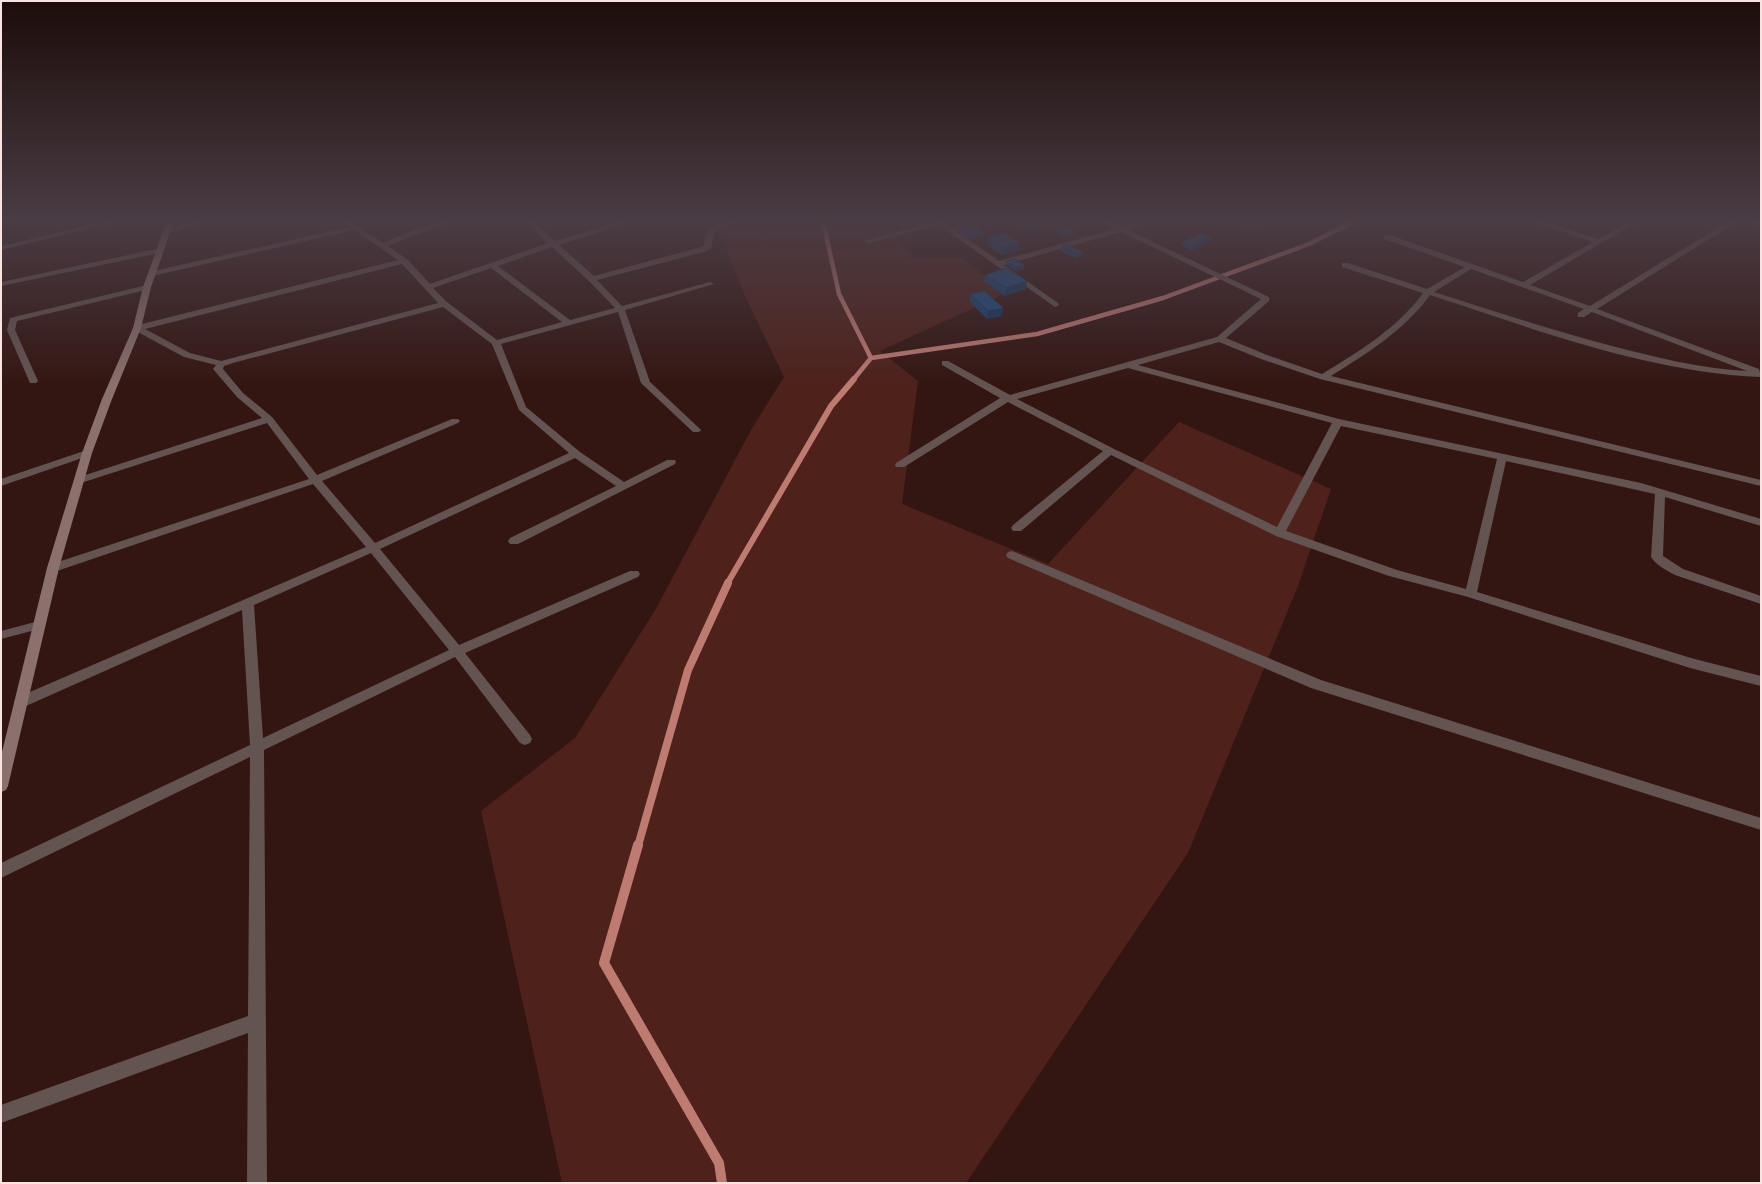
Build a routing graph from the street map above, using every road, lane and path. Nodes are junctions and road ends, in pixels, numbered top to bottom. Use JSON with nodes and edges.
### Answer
{"nodes":[{"id":1,"x":37,"y":276,"type":"edge"},
{"id":2,"x":151,"y":276,"type":"edge"},
{"id":3,"x":343,"y":276,"type":"edge"},
{"id":4,"x":418,"y":276,"type":"edge"},
{"id":5,"x":459,"y":276,"type":"edge"},
{"id":6,"x":507,"y":276,"type":"edge"},
{"id":7,"x":589,"y":276,"type":"edge"},
{"id":8,"x":602,"y":276,"type":"edge"},
{"id":9,"x":1015,"y":276,"type":"edge"},
{"id":10,"x":1218,"y":276,"type":"edge"},
{"id":11,"x":1380,"y":276,"type":"edge"},
{"id":12,"x":1454,"y":276,"type":"edge"},
{"id":13,"x":1498,"y":276,"type":"edge"},
{"id":14,"x":1539,"y":276,"type":"edge"},
{"id":15,"x":1645,"y":276,"type":"edge"},
{"id":16,"x":592,"y":279,"type":"junction"},
{"id":17,"x":1,"y":284,"type":"edge"},
{"id":18,"x":710,"y":284,"type":"dead end"},
{"id":19,"x":1524,"y":285,"type":"junction"},
{"id":20,"x":147,"y":287,"type":"junction"},
{"id":21,"x":428,"y":287,"type":"junction"},
{"id":22,"x":1428,"y":292,"type":"junction"},
{"id":23,"x":444,"y":304,"type":"junction"},
{"id":24,"x":1054,"y":305,"type":"dead end"},
{"id":25,"x":621,"y":309,"type":"junction"},
{"id":26,"x":1591,"y":309,"type":"junction"},
{"id":27,"x":1581,"y":315,"type":"dead end"},
{"id":28,"x":570,"y":324,"type":"junction"},
{"id":29,"x":137,"y":328,"type":"junction"},
{"id":30,"x":1220,"y":339,"type":"junction"},
{"id":31,"x":496,"y":343,"type":"junction"},
{"id":32,"x":945,"y":363,"type":"dead end"},
{"id":33,"x":221,"y":364,"type":"junction"},
{"id":34,"x":1127,"y":365,"type":"junction"},
{"id":35,"x":1761,"y":373,"type":"edge"},
{"id":36,"x":1323,"y":377,"type":"junction"},
{"id":37,"x":33,"y":381,"type":"dead end"},
{"id":38,"x":1009,"y":399,"type":"junction"},
{"id":39,"x":269,"y":419,"type":"junction"},
{"id":40,"x":455,"y":421,"type":"dead end"},
{"id":41,"x":1338,"y":422,"type":"junction"},
{"id":42,"x":696,"y":430,"type":"dead end"},
{"id":43,"x":1110,"y":451,"type":"junction"},
{"id":44,"x":87,"y":453,"type":"junction"},
{"id":45,"x":576,"y":454,"type":"junction"},
{"id":46,"x":1502,"y":457,"type":"junction"},
{"id":47,"x":671,"y":462,"type":"dead end"},
{"id":48,"x":900,"y":465,"type":"dead end"},
{"id":49,"x":80,"y":480,"type":"junction"},
{"id":50,"x":315,"y":480,"type":"junction"},
{"id":51,"x":1,"y":483,"type":"edge"},
{"id":52,"x":1761,"y":483,"type":"edge"},
{"id":53,"x":622,"y":485,"type":"junction"},
{"id":54,"x":1660,"y":492,"type":"junction"},
{"id":55,"x":1761,"y":523,"type":"edge"},
{"id":56,"x":1016,"y":528,"type":"dead end"},
{"id":57,"x":1280,"y":532,"type":"junction"},
{"id":58,"x":514,"y":541,"type":"dead end"},
{"id":59,"x":373,"y":548,"type":"junction"},
{"id":60,"x":1012,"y":555,"type":"dead end"},
{"id":61,"x":53,"y":568,"type":"junction"},
{"id":62,"x":634,"y":574,"type":"dead end"},
{"id":63,"x":1471,"y":594,"type":"junction"},
{"id":64,"x":1761,"y":600,"type":"edge"},
{"id":65,"x":248,"y":603,"type":"junction"},
{"id":66,"x":39,"y":625,"type":"junction"},
{"id":67,"x":1,"y":635,"type":"edge"},
{"id":68,"x":457,"y":651,"type":"junction"},
{"id":69,"x":1761,"y":681,"type":"edge"},
{"id":70,"x":21,"y":702,"type":"junction"},
{"id":71,"x":525,"y":739,"type":"dead end"},
{"id":72,"x":257,"y":747,"type":"junction"},
{"id":73,"x":5,"y":754,"type":"edge"},
{"id":74,"x":1,"y":786,"type":"edge"},
{"id":75,"x":1761,"y":824,"type":"edge"},
{"id":76,"x":1,"y":871,"type":"edge"},
{"id":77,"x":255,"y":1022,"type":"junction"},
{"id":78,"x":1,"y":1114,"type":"edge"},
{"id":79,"x":257,"y":1183,"type":"edge"}],
"edges":[{"from":1,"to":17,"type":"street"},
{"from":2,"to":20,"type":"street"},
{"from":3,"to":29,"type":"street"},
{"from":4,"to":21,"type":"street"},
{"from":5,"to":21,"type":"street"},
{"from":6,"to":28,"type":"street"},
{"from":7,"to":16,"type":"street"},
{"from":8,"to":16,"type":"street"},
{"from":9,"to":24,"type":"street"},
{"from":10,"to":30,"type":"street"},
{"from":11,"to":22,"type":"street"},
{"from":12,"to":22,"type":"street"},
{"from":13,"to":19,"type":"street"},
{"from":14,"to":19,"type":"street"},
{"from":15,"to":26,"type":"street"},
{"from":16,"to":25,"type":"street"},
{"from":18,"to":25,"type":"street"},
{"from":19,"to":26,"type":"street"},
{"from":20,"to":29,"type":"street"},
{"from":20,"to":37,"type":"street"},
{"from":21,"to":23,"type":"street"},
{"from":22,"to":35,"type":"street"},
{"from":22,"to":36,"type":"street"},
{"from":23,"to":31,"type":"street"},
{"from":23,"to":33,"type":"street"},
{"from":25,"to":28,"type":"street"},
{"from":25,"to":42,"type":"street"},
{"from":26,"to":27,"type":"street"},
{"from":26,"to":35,"type":"street"},
{"from":28,"to":31,"type":"street"},
{"from":29,"to":33,"type":"street"},
{"from":29,"to":44,"type":"street"},
{"from":30,"to":34,"type":"street"},
{"from":30,"to":36,"type":"street"},
{"from":31,"to":45,"type":"street"},
{"from":32,"to":38,"type":"street"},
{"from":33,"to":39,"type":"street"},
{"from":34,"to":38,"type":"street"},
{"from":34,"to":41,"type":"street"},
{"from":36,"to":52,"type":"street"},
{"from":38,"to":43,"type":"street"},
{"from":38,"to":48,"type":"street"},
{"from":39,"to":49,"type":"street"},
{"from":39,"to":50,"type":"street"},
{"from":40,"to":50,"type":"street"},
{"from":41,"to":46,"type":"street"},
{"from":41,"to":57,"type":"street"},
{"from":43,"to":56,"type":"street"},
{"from":43,"to":57,"type":"street"},
{"from":44,"to":49,"type":"street"},
{"from":44,"to":51,"type":"street"},
{"from":45,"to":53,"type":"street"},
{"from":45,"to":59,"type":"street"},
{"from":46,"to":54,"type":"street"},
{"from":46,"to":63,"type":"street"},
{"from":47,"to":53,"type":"street"},
{"from":49,"to":61,"type":"street"},
{"from":50,"to":59,"type":"street"},
{"from":50,"to":61,"type":"street"},
{"from":53,"to":58,"type":"street"},
{"from":54,"to":55,"type":"street"},
{"from":54,"to":64,"type":"street"},
{"from":57,"to":63,"type":"street"},
{"from":59,"to":65,"type":"street"},
{"from":59,"to":68,"type":"street"},
{"from":60,"to":75,"type":"street"},
{"from":61,"to":66,"type":"street"},
{"from":62,"to":68,"type":"street"},
{"from":63,"to":69,"type":"street"},
{"from":65,"to":70,"type":"street"},
{"from":65,"to":72,"type":"street"},
{"from":66,"to":67,"type":"street"},
{"from":66,"to":70,"type":"street"},
{"from":68,"to":71,"type":"street"},
{"from":68,"to":72,"type":"street"},
{"from":70,"to":73,"type":"street"},
{"from":72,"to":76,"type":"street"},
{"from":72,"to":77,"type":"street"},
{"from":73,"to":74,"type":"street"},
{"from":77,"to":78,"type":"street"},
{"from":77,"to":79,"type":"street"}]}
